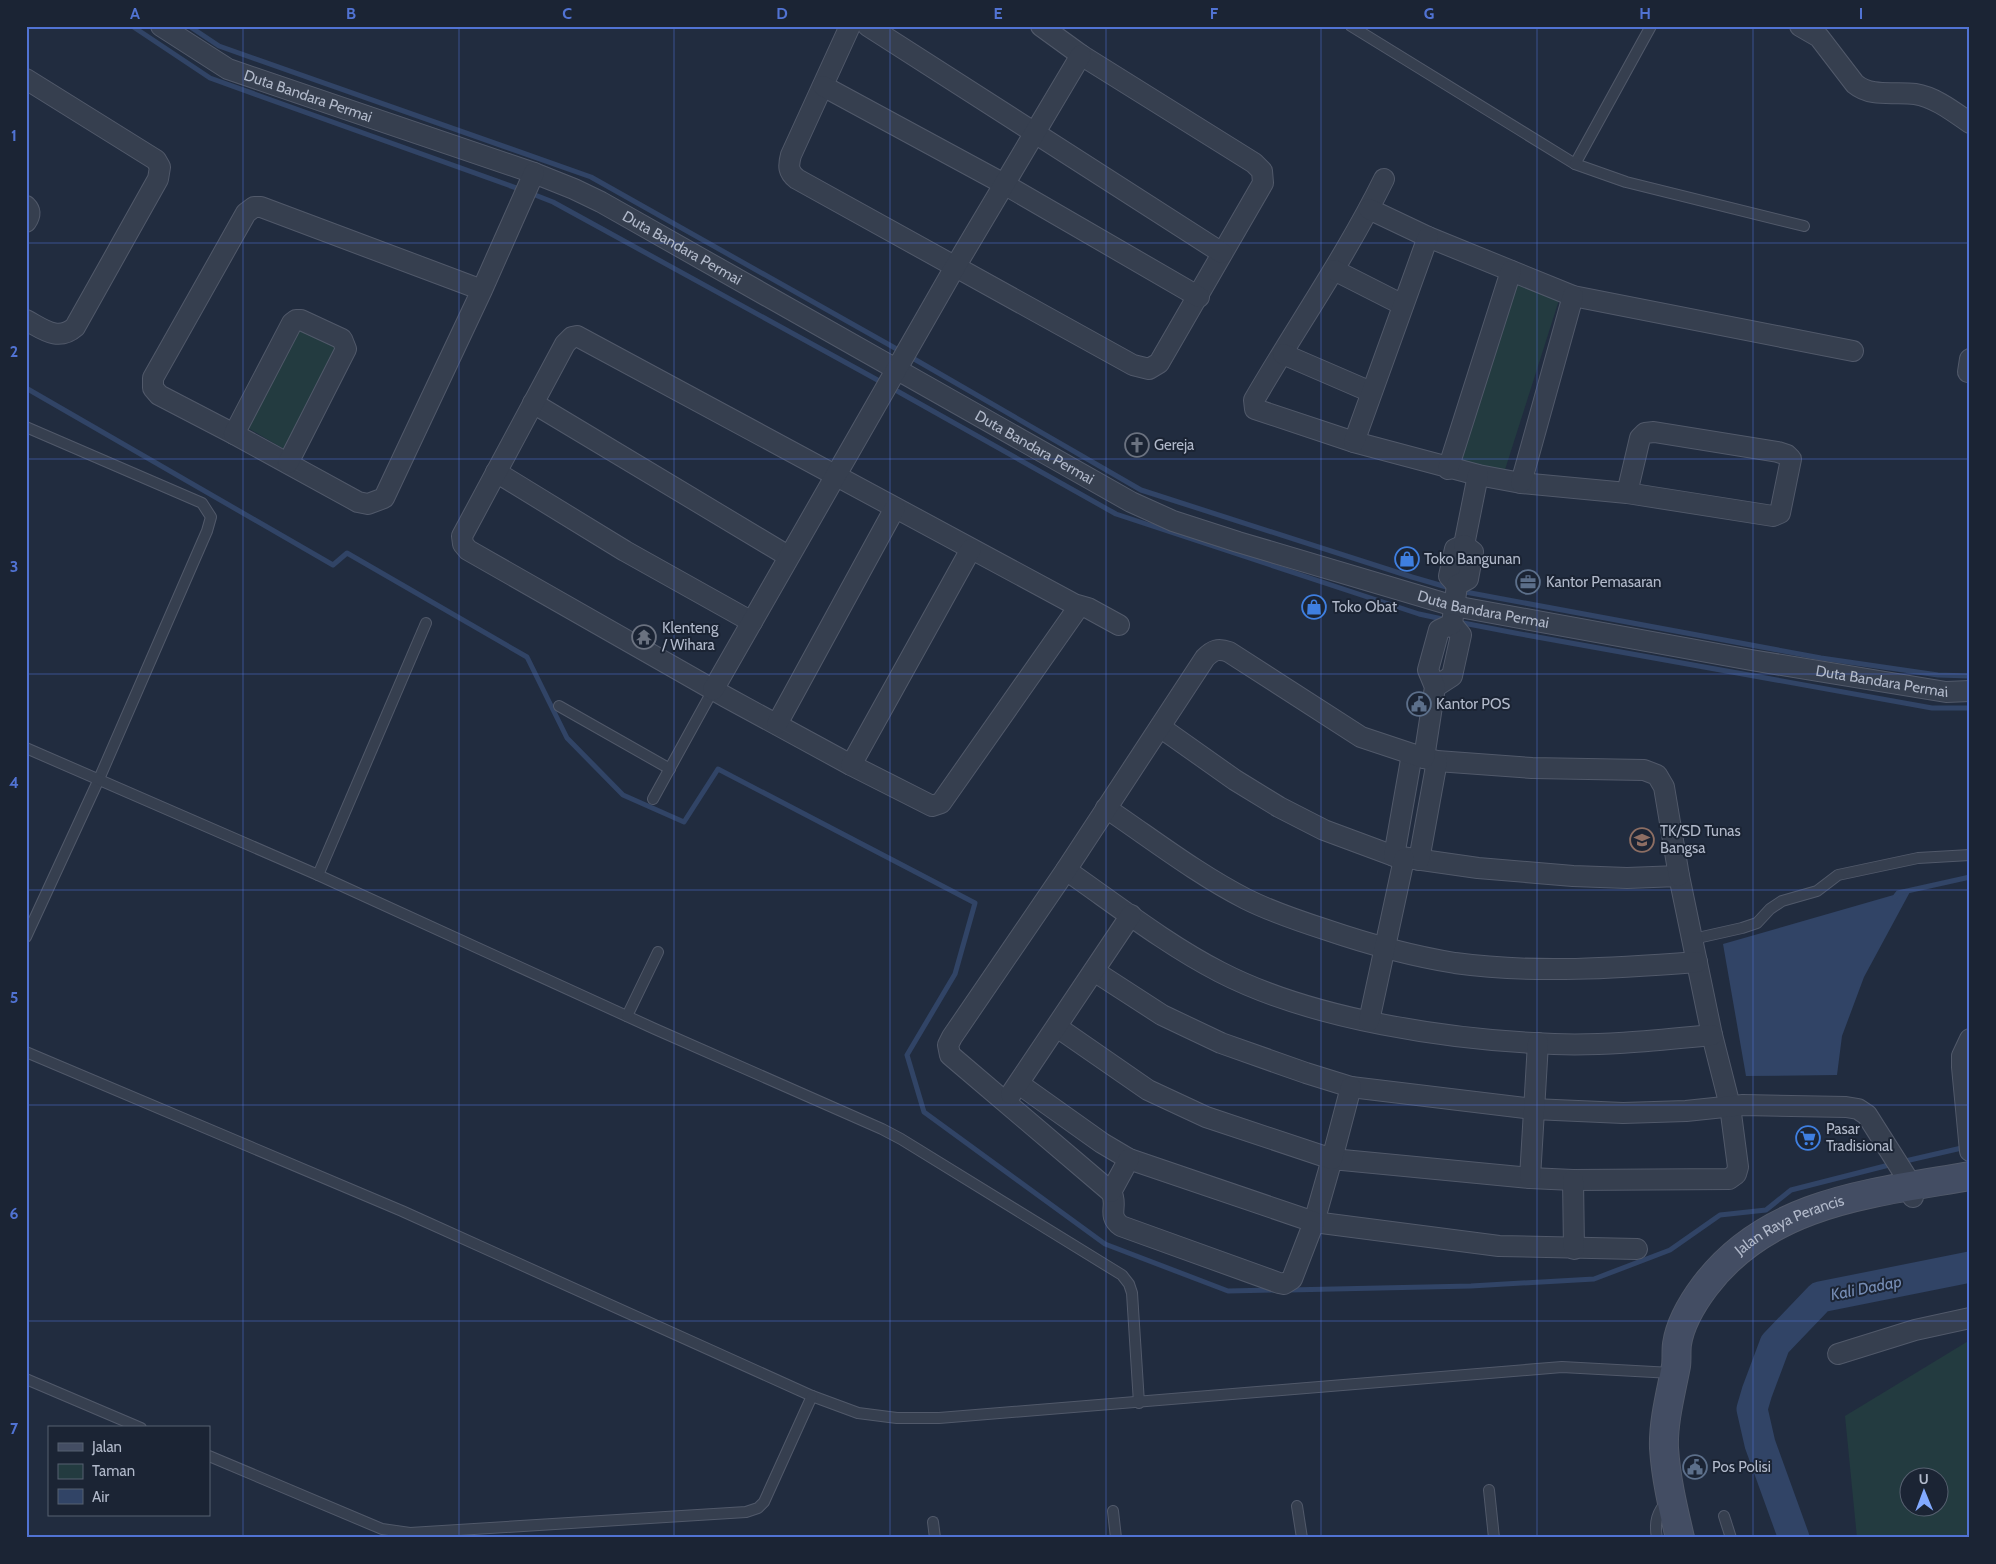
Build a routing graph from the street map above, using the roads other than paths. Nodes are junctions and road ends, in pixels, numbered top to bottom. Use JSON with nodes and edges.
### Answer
{"nodes":[{"id":1,"x":161,"y":26,"type":"edge"},
{"id":2,"x":850,"y":26,"type":"edge"},
{"id":3,"x":868,"y":26,"type":"edge"},
{"id":4,"x":1041,"y":26,"type":"edge"},
{"id":5,"x":1351,"y":26,"type":"edge"},
{"id":6,"x":1651,"y":26,"type":"edge"},
{"id":7,"x":1800,"y":26,"type":"edge"},
{"id":8,"x":1081,"y":54,"type":"junction"},
{"id":9,"x":26,"y":79,"type":"edge"},
{"id":10,"x":824,"y":86,"type":"junction"},
{"id":11,"x":1970,"y":123,"type":"edge"},
{"id":12,"x":1033,"y":133,"type":"junction"},
{"id":13,"x":1575,"y":164,"type":"junction"},
{"id":14,"x":531,"y":178,"type":"junction"},
{"id":15,"x":1384,"y":179,"type":"dead end"},
{"id":16,"x":1004,"y":184,"type":"junction"},
{"id":17,"x":26,"y":206,"type":"edge"},
{"id":18,"x":1369,"y":209,"type":"junction"},
{"id":19,"x":26,"y":222,"type":"edge"},
{"id":20,"x":1804,"y":226,"type":"dead end"},
{"id":21,"x":1428,"y":236,"type":"junction"},
{"id":22,"x":1222,"y":253,"type":"junction"},
{"id":23,"x":955,"y":267,"type":"junction"},
{"id":24,"x":1334,"y":270,"type":"junction"},
{"id":25,"x":1512,"y":271,"type":"junction"},
{"id":26,"x":482,"y":290,"type":"junction"},
{"id":27,"x":1573,"y":296,"type":"junction"},
{"id":28,"x":1199,"y":297,"type":"junction"},
{"id":29,"x":1402,"y":305,"type":"junction"},
{"id":30,"x":26,"y":320,"type":"edge"},
{"id":31,"x":1853,"y":351,"type":"dead end"},
{"id":32,"x":1283,"y":354,"type":"junction"},
{"id":33,"x":896,"y":369,"type":"junction"},
{"id":34,"x":1371,"y":392,"type":"junction"},
{"id":35,"x":533,"y":403,"type":"junction"},
{"id":36,"x":26,"y":426,"type":"edge"},
{"id":37,"x":234,"y":434,"type":"junction"},
{"id":38,"x":1354,"y":442,"type":"junction"},
{"id":39,"x":288,"y":463,"type":"junction"},
{"id":40,"x":1448,"y":469,"type":"junction"},
{"id":41,"x":496,"y":472,"type":"junction"},
{"id":42,"x":837,"y":475,"type":"junction"},
{"id":43,"x":1478,"y":476,"type":"junction"},
{"id":44,"x":1522,"y":483,"type":"junction"},
{"id":45,"x":1627,"y":493,"type":"junction"},
{"id":46,"x":895,"y":508,"type":"junction"},
{"id":47,"x":971,"y":549,"type":"junction"},
{"id":48,"x":788,"y":556,"type":"junction"},
{"id":49,"x":1074,"y":604,"type":"junction"},
{"id":50,"x":1454,"y":606,"type":"junction"},
{"id":51,"x":752,"y":622,"type":"junction"},
{"id":52,"x":426,"y":623,"type":"dead end"},
{"id":53,"x":1119,"y":624,"type":"dead end"},
{"id":54,"x":713,"y":690,"type":"junction"},
{"id":55,"x":1970,"y":691,"type":"edge"},
{"id":56,"x":559,"y":706,"type":"dead end"},
{"id":57,"x":777,"y":724,"type":"junction"},
{"id":58,"x":1160,"y":728,"type":"junction"},
{"id":59,"x":26,"y":748,"type":"edge"},
{"id":60,"x":1424,"y":758,"type":"junction"},
{"id":61,"x":851,"y":765,"type":"junction"},
{"id":62,"x":670,"y":769,"type":"junction"},
{"id":63,"x":99,"y":779,"type":"junction"},
{"id":64,"x":653,"y":799,"type":"dead end"},
{"id":65,"x":1106,"y":808,"type":"junction"},
{"id":66,"x":1970,"y":855,"type":"edge"},
{"id":67,"x":1406,"y":858,"type":"junction"},
{"id":68,"x":1066,"y":870,"type":"junction"},
{"id":69,"x":318,"y":875,"type":"junction"},
{"id":70,"x":1679,"y":876,"type":"junction"},
{"id":71,"x":1131,"y":915,"type":"junction"},
{"id":72,"x":26,"y":937,"type":"edge"},
{"id":73,"x":1693,"y":939,"type":"junction"},
{"id":74,"x":1385,"y":948,"type":"junction"},
{"id":75,"x":658,"y":952,"type":"dead end"},
{"id":76,"x":1697,"y":962,"type":"junction"},
{"id":77,"x":1094,"y":971,"type":"junction"},
{"id":78,"x":627,"y":1016,"type":"junction"},
{"id":79,"x":1369,"y":1021,"type":"junction"},
{"id":80,"x":1057,"y":1027,"type":"junction"},
{"id":81,"x":1712,"y":1035,"type":"junction"},
{"id":82,"x":1970,"y":1039,"type":"edge"},
{"id":83,"x":1538,"y":1043,"type":"junction"},
{"id":84,"x":26,"y":1052,"type":"edge"},
{"id":85,"x":1019,"y":1084,"type":"junction"},
{"id":86,"x":1351,"y":1087,"type":"junction"},
{"id":87,"x":1004,"y":1102,"type":"junction"},
{"id":88,"x":1730,"y":1106,"type":"junction"},
{"id":89,"x":1533,"y":1109,"type":"junction"},
{"id":90,"x":1968,"y":1142,"type":"edge"},
{"id":91,"x":1129,"y":1159,"type":"junction"},
{"id":92,"x":1332,"y":1159,"type":"junction"},
{"id":93,"x":1970,"y":1176,"type":"edge"},
{"id":94,"x":1905,"y":1177,"type":"junction"},
{"id":95,"x":1530,"y":1178,"type":"junction"},
{"id":96,"x":1573,"y":1180,"type":"junction"},
{"id":97,"x":1970,"y":1188,"type":"edge"},
{"id":98,"x":1111,"y":1192,"type":"junction"},
{"id":99,"x":1314,"y":1222,"type":"junction"},
{"id":100,"x":1574,"y":1249,"type":"junction"},
{"id":101,"x":1637,"y":1249,"type":"dead end"},
{"id":102,"x":1970,"y":1318,"type":"edge"},
{"id":103,"x":1838,"y":1354,"type":"dead end"},
{"id":104,"x":1676,"y":1368,"type":"junction"},
{"id":105,"x":26,"y":1379,"type":"edge"},
{"id":106,"x":812,"y":1396,"type":"junction"},
{"id":107,"x":1139,"y":1403,"type":"junction"},
{"id":108,"x":136,"y":1426,"type":"edge"},
{"id":109,"x":210,"y":1456,"type":"edge"},
{"id":110,"x":1489,"y":1490,"type":"dead end"},
{"id":111,"x":1671,"y":1496,"type":"junction"},
{"id":112,"x":1297,"y":1506,"type":"dead end"},
{"id":113,"x":1113,"y":1512,"type":"dead end"},
{"id":114,"x":1724,"y":1516,"type":"dead end"},
{"id":115,"x":933,"y":1522,"type":"dead end"},
{"id":116,"x":935,"y":1538,"type":"edge"},
{"id":117,"x":1116,"y":1538,"type":"edge"},
{"id":118,"x":1302,"y":1538,"type":"edge"},
{"id":119,"x":1494,"y":1538,"type":"edge"},
{"id":120,"x":1657,"y":1538,"type":"edge"},
{"id":121,"x":1680,"y":1538,"type":"edge"},
{"id":122,"x":1731,"y":1538,"type":"edge"}],
"edges":[{"from":1,"to":14,"type":"street","name":"Duta Bandara Permai"},
{"from":2,"to":10,"type":"street"},
{"from":3,"to":12,"type":"street"},
{"from":4,"to":8,"type":"street"},
{"from":5,"to":13,"type":"lane"},
{"from":6,"to":13,"type":"lane"},
{"from":7,"to":11,"type":"street"},
{"from":8,"to":12,"type":"street"},
{"from":8,"to":22,"type":"street"},
{"from":9,"to":30,"type":"street"},
{"from":10,"to":16,"type":"street"},
{"from":10,"to":23,"type":"street"},
{"from":12,"to":16,"type":"street"},
{"from":12,"to":22,"type":"street"},
{"from":13,"to":20,"type":"lane"},
{"from":14,"to":26,"type":"street"},
{"from":14,"to":33,"type":"street","name":"Duta Bandara Permai"},
{"from":15,"to":18,"type":"street"},
{"from":16,"to":23,"type":"street"},
{"from":16,"to":28,"type":"street"},
{"from":17,"to":19,"type":"street"},
{"from":18,"to":21,"type":"street"},
{"from":18,"to":24,"type":"street"},
{"from":21,"to":25,"type":"street"},
{"from":21,"to":29,"type":"street"},
{"from":22,"to":28,"type":"street"},
{"from":23,"to":28,"type":"street"},
{"from":23,"to":33,"type":"street"},
{"from":24,"to":29,"type":"street"},
{"from":24,"to":32,"type":"street"},
{"from":25,"to":27,"type":"street"},
{"from":25,"to":40,"type":"street"},
{"from":26,"to":37,"type":"street"},
{"from":26,"to":39,"type":"street"},
{"from":27,"to":31,"type":"street"},
{"from":27,"to":44,"type":"street"},
{"from":29,"to":34,"type":"street"},
{"from":32,"to":34,"type":"street"},
{"from":32,"to":38,"type":"street"},
{"from":33,"to":42,"type":"street"},
{"from":33,"to":50,"type":"street","name":"Duta Bandara Permai"},
{"from":34,"to":38,"type":"street"},
{"from":35,"to":41,"type":"street"},
{"from":35,"to":42,"type":"street"},
{"from":35,"to":48,"type":"street"},
{"from":36,"to":63,"type":"lane"},
{"from":37,"to":39,"type":"street"},
{"from":37,"to":39,"type":"street"},
{"from":38,"to":40,"type":"street"},
{"from":40,"to":43,"type":"street"},
{"from":41,"to":51,"type":"street"},
{"from":41,"to":54,"type":"street"},
{"from":42,"to":46,"type":"street"},
{"from":42,"to":48,"type":"street"},
{"from":43,"to":44,"type":"street"},
{"from":43,"to":50,"type":"street"},
{"from":44,"to":45,"type":"street"},
{"from":45,"to":45,"type":"street"},
{"from":46,"to":47,"type":"street"},
{"from":46,"to":57,"type":"street"},
{"from":47,"to":49,"type":"street"},
{"from":47,"to":61,"type":"street"},
{"from":48,"to":51,"type":"street"},
{"from":49,"to":53,"type":"street"},
{"from":49,"to":61,"type":"street"},
{"from":50,"to":55,"type":"street","name":"Duta Bandara Permai"},
{"from":50,"to":60,"type":"street"},
{"from":51,"to":54,"type":"street"},
{"from":52,"to":69,"type":"lane"},
{"from":54,"to":57,"type":"street"},
{"from":54,"to":62,"type":"lane"},
{"from":56,"to":62,"type":"lane"},
{"from":57,"to":61,"type":"street"},
{"from":58,"to":60,"type":"street"},
{"from":58,"to":65,"type":"street"},
{"from":58,"to":67,"type":"street"},
{"from":59,"to":63,"type":"lane"},
{"from":60,"to":67,"type":"street"},
{"from":60,"to":70,"type":"street"},
{"from":62,"to":64,"type":"lane"},
{"from":63,"to":69,"type":"lane"},
{"from":63,"to":72,"type":"lane"},
{"from":65,"to":68,"type":"street"},
{"from":65,"to":74,"type":"street"},
{"from":66,"to":73,"type":"lane"},
{"from":67,"to":70,"type":"street"},
{"from":67,"to":74,"type":"street"},
{"from":68,"to":71,"type":"street"},
{"from":68,"to":87,"type":"street"},
{"from":69,"to":78,"type":"lane"},
{"from":70,"to":73,"type":"street"},
{"from":71,"to":77,"type":"street"},
{"from":71,"to":79,"type":"street"},
{"from":73,"to":76,"type":"street"},
{"from":74,"to":76,"type":"street"},
{"from":74,"to":79,"type":"street"},
{"from":75,"to":78,"type":"lane"},
{"from":76,"to":81,"type":"street"},
{"from":77,"to":80,"type":"street"},
{"from":77,"to":86,"type":"street"},
{"from":78,"to":107,"type":"lane"},
{"from":79,"to":83,"type":"street"},
{"from":80,"to":85,"type":"street"},
{"from":80,"to":92,"type":"street"},
{"from":81,"to":83,"type":"street"},
{"from":81,"to":88,"type":"street"},
{"from":82,"to":90,"type":"street"},
{"from":83,"to":89,"type":"street"},
{"from":84,"to":106,"type":"lane"},
{"from":85,"to":87,"type":"street"},
{"from":85,"to":91,"type":"street"},
{"from":86,"to":89,"type":"street"},
{"from":86,"to":92,"type":"street"},
{"from":87,"to":98,"type":"street"},
{"from":88,"to":89,"type":"street"},
{"from":88,"to":94,"type":"street"},
{"from":88,"to":96,"type":"street"},
{"from":89,"to":95,"type":"street"},
{"from":91,"to":98,"type":"street"},
{"from":91,"to":99,"type":"street"},
{"from":92,"to":95,"type":"street"},
{"from":92,"to":99,"type":"street"},
{"from":93,"to":94,"type":"street","name":"Jalan Raya Perancis"},
{"from":94,"to":97,"type":"street","name":"Jalan Raya Perancis"},
{"from":94,"to":104,"type":"street","name":"Jalan Raya Perancis"},
{"from":95,"to":96,"type":"street"},
{"from":96,"to":100,"type":"street"},
{"from":98,"to":99,"type":"street"},
{"from":99,"to":100,"type":"street"},
{"from":100,"to":101,"type":"street"},
{"from":102,"to":103,"type":"street"},
{"from":104,"to":107,"type":"lane"},
{"from":104,"to":111,"type":"street","name":"Jalan Raya Perancis"},
{"from":105,"to":108,"type":"lane"},
{"from":106,"to":107,"type":"lane"},
{"from":106,"to":109,"type":"lane"},
{"from":110,"to":119,"type":"lane"},
{"from":111,"to":120,"type":"lane"},
{"from":111,"to":121,"type":"street","name":"Jalan Raya Perancis"},
{"from":112,"to":118,"type":"lane"},
{"from":113,"to":117,"type":"lane"},
{"from":114,"to":122,"type":"lane"},
{"from":115,"to":116,"type":"lane"}]}
